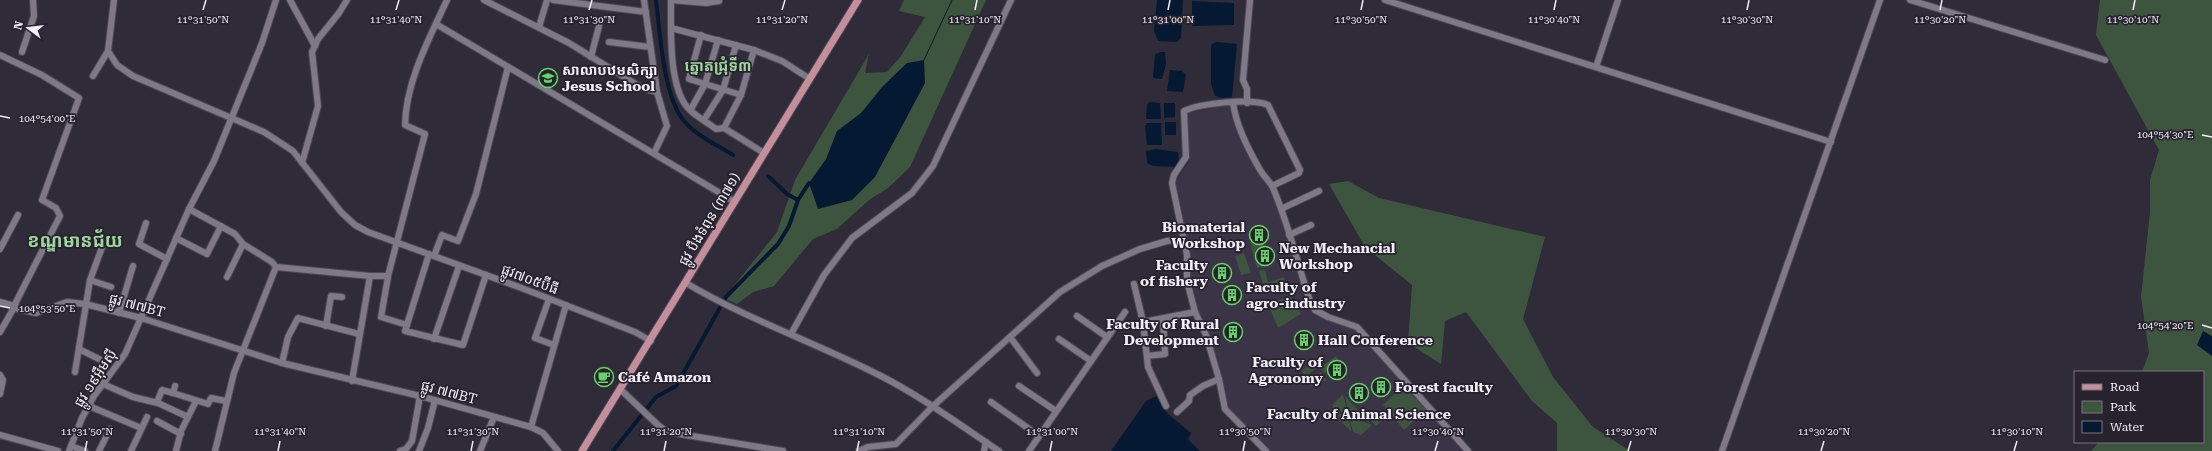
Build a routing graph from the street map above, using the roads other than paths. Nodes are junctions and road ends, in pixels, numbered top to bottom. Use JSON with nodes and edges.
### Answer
{"nodes":[{"id":1,"x":33,"y":0,"type":"edge"},
{"id":2,"x":114,"y":0,"type":"edge"},
{"id":3,"x":276,"y":0,"type":"edge"},
{"id":4,"x":290,"y":0,"type":"edge"},
{"id":5,"x":346,"y":0,"type":"edge"},
{"id":6,"x":447,"y":0,"type":"edge"},
{"id":7,"x":484,"y":0,"type":"edge"},
{"id":8,"x":546,"y":0,"type":"edge"},
{"id":9,"x":553,"y":0,"type":"edge"},
{"id":10,"x":644,"y":0,"type":"edge"},
{"id":11,"x":672,"y":0,"type":"edge"},
{"id":12,"x":858,"y":0,"type":"edge"},
{"id":13,"x":1011,"y":0,"type":"edge"},
{"id":14,"x":1250,"y":0,"type":"edge"},
{"id":15,"x":1385,"y":0,"type":"edge"},
{"id":16,"x":1618,"y":0,"type":"edge"},
{"id":17,"x":1880,"y":0,"type":"edge"},
{"id":18,"x":1910,"y":0,"type":"edge"},
{"id":19,"x":719,"y":1,"type":"dead end"},
{"id":20,"x":646,"y":12,"type":"junction"},
{"id":21,"x":436,"y":24,"type":"junction"},
{"id":22,"x":599,"y":26,"type":"dead end"},
{"id":23,"x":539,"y":27,"type":"junction"},
{"id":24,"x":671,"y":28,"type":"junction"},
{"id":25,"x":701,"y":35,"type":"junction"},
{"id":26,"x":718,"y":40,"type":"junction"},
{"id":27,"x":610,"y":42,"type":"dead end"},
{"id":28,"x":736,"y":45,"type":"junction"},
{"id":29,"x":315,"y":46,"type":"junction"},
{"id":30,"x":650,"y":46,"type":"junction"},
{"id":31,"x":754,"y":50,"type":"junction"},
{"id":32,"x":108,"y":51,"type":"junction"},
{"id":33,"x":22,"y":52,"type":"dead end"},
{"id":34,"x":0,"y":55,"type":"edge"},
{"id":35,"x":591,"y":57,"type":"junction"},
{"id":36,"x":2105,"y":60,"type":"dead end"},
{"id":37,"x":508,"y":67,"type":"junction"},
{"id":38,"x":1596,"y":67,"type":"junction"},
{"id":39,"x":93,"y":76,"type":"dead end"},
{"id":40,"x":810,"y":79,"type":"junction"},
{"id":41,"x":705,"y":84,"type":"junction"},
{"id":42,"x":723,"y":90,"type":"junction"},
{"id":43,"x":657,"y":92,"type":"junction"},
{"id":44,"x":741,"y":95,"type":"junction"},
{"id":45,"x":1233,"y":103,"type":"junction"},
{"id":46,"x":1248,"y":103,"type":"junction"},
{"id":47,"x":691,"y":109,"type":"junction"},
{"id":48,"x":232,"y":118,"type":"junction"},
{"id":49,"x":704,"y":120,"type":"junction"},
{"id":50,"x":724,"y":128,"type":"junction"},
{"id":51,"x":1831,"y":142,"type":"junction"},
{"id":52,"x":654,"y":153,"type":"junction"},
{"id":53,"x":764,"y":153,"type":"junction"},
{"id":54,"x":302,"y":163,"type":"junction"},
{"id":55,"x":1272,"y":186,"type":"junction"},
{"id":56,"x":1319,"y":191,"type":"dead end"},
{"id":57,"x":735,"y":202,"type":"junction"},
{"id":58,"x":189,"y":209,"type":"junction"},
{"id":59,"x":1281,"y":209,"type":"junction"},
{"id":60,"x":18,"y":215,"type":"dead end"},
{"id":61,"x":146,"y":223,"type":"dead end"},
{"id":62,"x":1311,"y":225,"type":"dead end"},
{"id":63,"x":221,"y":226,"type":"junction"},
{"id":64,"x":1289,"y":235,"type":"junction"},
{"id":65,"x":176,"y":238,"type":"junction"},
{"id":66,"x":1183,"y":239,"type":"junction"},
{"id":67,"x":104,"y":242,"type":"dead end"},
{"id":68,"x":398,"y":243,"type":"junction"},
{"id":69,"x":243,"y":244,"type":"junction"},
{"id":70,"x":0,"y":249,"type":"edge"},
{"id":71,"x":432,"y":255,"type":"junction"},
{"id":72,"x":167,"y":259,"type":"junction"},
{"id":73,"x":133,"y":266,"type":"dead end"},
{"id":74,"x":459,"y":266,"type":"junction"},
{"id":75,"x":276,"y":267,"type":"junction"},
{"id":76,"x":486,"y":275,"type":"junction"},
{"id":77,"x":370,"y":276,"type":"junction"},
{"id":78,"x":227,"y":277,"type":"dead end"},
{"id":79,"x":388,"y":277,"type":"junction"},
{"id":80,"x":90,"y":280,"type":"junction"},
{"id":81,"x":686,"y":283,"type":"junction"},
{"id":82,"x":1134,"y":284,"type":"dead end"},
{"id":83,"x":111,"y":287,"type":"dead end"},
{"id":84,"x":342,"y":297,"type":"dead end"},
{"id":85,"x":549,"y":299,"type":"junction"},
{"id":86,"x":0,"y":302,"type":"edge"},
{"id":87,"x":85,"y":304,"type":"junction"},
{"id":88,"x":566,"y":305,"type":"junction"},
{"id":89,"x":15,"y":306,"type":"junction"},
{"id":90,"x":1125,"y":312,"type":"dead end"},
{"id":91,"x":1195,"y":312,"type":"junction"},
{"id":92,"x":120,"y":313,"type":"junction"},
{"id":93,"x":1077,"y":316,"type":"dead end"},
{"id":94,"x":141,"y":318,"type":"junction"},
{"id":95,"x":1163,"y":319,"type":"junction"},
{"id":96,"x":1143,"y":322,"type":"junction"},
{"id":97,"x":326,"y":326,"type":"junction"},
{"id":98,"x":407,"y":326,"type":"junction"},
{"id":99,"x":0,"y":332,"type":"edge"},
{"id":100,"x":358,"y":334,"type":"junction"},
{"id":101,"x":791,"y":334,"type":"junction"},
{"id":102,"x":1010,"y":337,"type":"junction"},
{"id":103,"x":1107,"y":337,"type":"junction"},
{"id":104,"x":434,"y":339,"type":"junction"},
{"id":105,"x":1059,"y":339,"type":"dead end"},
{"id":106,"x":651,"y":341,"type":"junction"},
{"id":107,"x":554,"y":345,"type":"junction"},
{"id":108,"x":79,"y":349,"type":"junction"},
{"id":109,"x":243,"y":351,"type":"junction"},
{"id":110,"x":1147,"y":356,"type":"junction"},
{"id":111,"x":99,"y":359,"type":"dead end"},
{"id":112,"x":1091,"y":361,"type":"junction"},
{"id":113,"x":282,"y":363,"type":"junction"},
{"id":114,"x":75,"y":372,"type":"dead end"},
{"id":115,"x":1037,"y":373,"type":"dead end"},
{"id":116,"x":0,"y":376,"type":"edge"},
{"id":117,"x":1219,"y":379,"type":"junction"},
{"id":118,"x":352,"y":381,"type":"junction"},
{"id":119,"x":102,"y":384,"type":"junction"},
{"id":120,"x":175,"y":386,"type":"dead end"},
{"id":121,"x":1019,"y":386,"type":"dead end"},
{"id":122,"x":620,"y":389,"type":"junction"},
{"id":123,"x":173,"y":393,"type":"junction"},
{"id":124,"x":0,"y":394,"type":"edge"},
{"id":125,"x":420,"y":396,"type":"junction"},
{"id":126,"x":435,"y":400,"type":"junction"},
{"id":127,"x":196,"y":401,"type":"junction"},
{"id":128,"x":226,"y":401,"type":"junction"},
{"id":129,"x":157,"y":402,"type":"junction"},
{"id":130,"x":990,"y":402,"type":"dead end"},
{"id":131,"x":89,"y":406,"type":"junction"},
{"id":132,"x":1166,"y":406,"type":"dead end"},
{"id":133,"x":932,"y":407,"type":"junction"},
{"id":134,"x":1056,"y":412,"type":"junction"},
{"id":135,"x":1177,"y":412,"type":"dead end"},
{"id":136,"x":147,"y":417,"type":"dead end"},
{"id":137,"x":188,"y":417,"type":"junction"},
{"id":138,"x":494,"y":417,"type":"junction"},
{"id":139,"x":157,"y":421,"type":"dead end"},
{"id":140,"x":531,"y":427,"type":"junction"},
{"id":141,"x":141,"y":428,"type":"junction"},
{"id":142,"x":110,"y":429,"type":"dead end"},
{"id":143,"x":180,"y":434,"type":"junction"},
{"id":144,"x":0,"y":435,"type":"edge"},
{"id":145,"x":1039,"y":436,"type":"junction"},
{"id":146,"x":986,"y":442,"type":"junction"},
{"id":147,"x":70,"y":448,"type":"edge"},
{"id":148,"x":40,"y":449,"type":"edge"},
{"id":149,"x":58,"y":451,"type":"edge"},
{"id":150,"x":85,"y":451,"type":"edge"},
{"id":151,"x":99,"y":451,"type":"edge"},
{"id":152,"x":131,"y":451,"type":"edge"},
{"id":153,"x":176,"y":451,"type":"edge"},
{"id":154,"x":215,"y":451,"type":"edge"},
{"id":155,"x":400,"y":451,"type":"edge"},
{"id":156,"x":418,"y":451,"type":"edge"},
{"id":157,"x":480,"y":451,"type":"edge"},
{"id":158,"x":558,"y":451,"type":"edge"},
{"id":159,"x":582,"y":451,"type":"edge"},
{"id":160,"x":783,"y":451,"type":"edge"},
{"id":161,"x":858,"y":451,"type":"edge"},
{"id":162,"x":984,"y":451,"type":"edge"},
{"id":163,"x":999,"y":451,"type":"edge"},
{"id":164,"x":1029,"y":451,"type":"edge"},
{"id":165,"x":1266,"y":451,"type":"edge"},
{"id":166,"x":1468,"y":451,"type":"edge"},
{"id":167,"x":1722,"y":451,"type":"edge"}],
"edges":[{"from":1,"to":33,"type":"street"},
{"from":2,"to":32,"type":"street"},
{"from":3,"to":48,"type":"street","name":"ផ្លូវ ១៩អ៊ឹមស៊ី"},
{"from":4,"to":29,"type":"street"},
{"from":5,"to":29,"type":"street"},
{"from":6,"to":21,"type":"street"},
{"from":7,"to":23,"type":"street"},
{"from":8,"to":23,"type":"street"},
{"from":9,"to":20,"type":"street"},
{"from":10,"to":20,"type":"street"},
{"from":11,"to":19,"type":"street"},
{"from":11,"to":24,"type":"street"},
{"from":12,"to":40,"type":"main road","name":"ផ្លូវ បឹងទំពុន (៣៧១)"},
{"from":13,"to":101,"type":"street"},
{"from":14,"to":46,"type":"street"},
{"from":15,"to":38,"type":"street"},
{"from":16,"to":38,"type":"street"},
{"from":17,"to":51,"type":"street"},
{"from":18,"to":36,"type":"street"},
{"from":20,"to":30,"type":"street"},
{"from":21,"to":37,"type":"street"},
{"from":21,"to":68,"type":"street"},
{"from":22,"to":35,"type":"street"},
{"from":23,"to":35,"type":"street"},
{"from":24,"to":25,"type":"street"},
{"from":24,"to":47,"type":"street"},
{"from":25,"to":26,"type":"street"},
{"from":25,"to":41,"type":"street"},
{"from":26,"to":28,"type":"street"},
{"from":26,"to":41,"type":"street"},
{"from":27,"to":30,"type":"street"},
{"from":28,"to":31,"type":"street"},
{"from":28,"to":42,"type":"street"},
{"from":29,"to":54,"type":"street"},
{"from":30,"to":43,"type":"street"},
{"from":31,"to":40,"type":"street"},
{"from":31,"to":44,"type":"street"},
{"from":32,"to":39,"type":"street"},
{"from":32,"to":48,"type":"street","name":"ផ្លូវ៧០៥ប៊ីធី"},
{"from":34,"to":89,"type":"street"},
{"from":35,"to":43,"type":"street"},
{"from":37,"to":52,"type":"street"},
{"from":37,"to":71,"type":"street"},
{"from":38,"to":51,"type":"street"},
{"from":40,"to":53,"type":"main road","name":"ផ្លូវ បឹងទំពុន (៣៧១)"},
{"from":41,"to":42,"type":"street"},
{"from":41,"to":47,"type":"street"},
{"from":42,"to":44,"type":"street"},
{"from":42,"to":49,"type":"street"},
{"from":43,"to":52,"type":"street"},
{"from":44,"to":50,"type":"street"},
{"from":45,"to":46,"type":"street"},
{"from":45,"to":55,"type":"street"},
{"from":45,"to":66,"type":"street"},
{"from":46,"to":55,"type":"street"},
{"from":47,"to":49,"type":"street"},
{"from":48,"to":54,"type":"street","name":"ផ្លូវ៧០៥ប៊ីធី"},
{"from":48,"to":58,"type":"street","name":"ផ្លូវ ១៩អ៊ឹមស៊ី"},
{"from":49,"to":50,"type":"street"},
{"from":50,"to":53,"type":"street"},
{"from":51,"to":167,"type":"street"},
{"from":52,"to":57,"type":"street"},
{"from":53,"to":57,"type":"main road","name":"ផ្លូវ បឹងទំពុន (៣៧១)"},
{"from":54,"to":68,"type":"street","name":"ផ្លូវ៧០៥ប៊ីធី"},
{"from":55,"to":59,"type":"street"},
{"from":56,"to":59,"type":"street"},
{"from":57,"to":81,"type":"main road","name":"ផ្លូវ បឹងទំពុន (៣៧១)"},
{"from":58,"to":63,"type":"street"},
{"from":58,"to":65,"type":"street","name":"ផ្លូវ ១៩អ៊ឹមស៊ី"},
{"from":59,"to":64,"type":"street"},
{"from":60,"to":70,"type":"street"},
{"from":61,"to":72,"type":"street"},
{"from":62,"to":64,"type":"street"},
{"from":63,"to":65,"type":"street"},
{"from":63,"to":69,"type":"street"},
{"from":64,"to":166,"type":"street"},
{"from":65,"to":72,"type":"street","name":"ផ្លូវ ១៩អ៊ឹមស៊ី"},
{"from":66,"to":91,"type":"street"},
{"from":66,"to":102,"type":"street"},
{"from":67,"to":80,"type":"street"},
{"from":68,"to":71,"type":"street","name":"ផ្លូវ៧០៥ប៊ីធី"},
{"from":68,"to":79,"type":"street"},
{"from":69,"to":75,"type":"street"},
{"from":69,"to":78,"type":"street"},
{"from":71,"to":74,"type":"street","name":"ផ្លូវ៧០៥ប៊ីធី"},
{"from":71,"to":98,"type":"street"},
{"from":72,"to":94,"type":"street","name":"ផ្លូវ ១៩អ៊ឹមស៊ី"},
{"from":73,"to":92,"type":"street"},
{"from":74,"to":76,"type":"street","name":"ផ្លូវ៧០៥ប៊ីធី"},
{"from":74,"to":104,"type":"street"},
{"from":75,"to":77,"type":"street"},
{"from":75,"to":109,"type":"street"},
{"from":76,"to":85,"type":"street","name":"ផ្លូវ៧០៥ប៊ីធី"},
{"from":76,"to":104,"type":"street"},
{"from":77,"to":79,"type":"street"},
{"from":77,"to":100,"type":"street"},
{"from":79,"to":98,"type":"street"},
{"from":80,"to":83,"type":"street"},
{"from":80,"to":87,"type":"street"},
{"from":81,"to":101,"type":"street"},
{"from":81,"to":106,"type":"main road","name":"ផ្លូវ បឹងទំពុន (៣៧១)"},
{"from":82,"to":96,"type":"street"},
{"from":84,"to":97,"type":"street"},
{"from":85,"to":88,"type":"street","name":"ផ្លូវ៧០៥ប៊ីធី"},
{"from":85,"to":107,"type":"street"},
{"from":86,"to":89,"type":"street","name":"ផ្លូវ ៧៧BT"},
{"from":87,"to":89,"type":"street","name":"ផ្លូវ ៧៧BT"},
{"from":87,"to":92,"type":"street","name":"ផ្លូវ ៧៧BT"},
{"from":87,"to":108,"type":"street"},
{"from":88,"to":106,"type":"street","name":"ផ្លូវ៧០៥ប៊ីធី"},
{"from":88,"to":107,"type":"street"},
{"from":89,"to":99,"type":"street"},
{"from":90,"to":103,"type":"street"},
{"from":91,"to":95,"type":"street"},
{"from":91,"to":117,"type":"street"},
{"from":92,"to":94,"type":"street","name":"ផ្លូវ ៧៧BT"},
{"from":93,"to":103,"type":"street"},
{"from":94,"to":109,"type":"street","name":"ផ្លូវ ៧៧BT"},
{"from":94,"to":119,"type":"street","name":"ផ្លូវ ១៩អ៊ឹមស៊ី"},
{"from":95,"to":96,"type":"street"},
{"from":95,"to":110,"type":"street"},
{"from":96,"to":110,"type":"street"},
{"from":97,"to":100,"type":"street"},
{"from":97,"to":113,"type":"street"},
{"from":98,"to":104,"type":"street"},
{"from":100,"to":118,"type":"street"},
{"from":101,"to":133,"type":"street"},
{"from":102,"to":115,"type":"street"},
{"from":102,"to":133,"type":"street"},
{"from":103,"to":112,"type":"street"},
{"from":105,"to":112,"type":"street"},
{"from":106,"to":122,"type":"main road","name":"ផ្លូវ បឹងទំពុន (៣៧១)"},
{"from":107,"to":140,"type":"street"},
{"from":108,"to":111,"type":"street"},
{"from":108,"to":114,"type":"street"},
{"from":109,"to":113,"type":"street","name":"ផ្លូវ ៧៧BT"},
{"from":109,"to":128,"type":"street"},
{"from":110,"to":132,"type":"street"},
{"from":112,"to":134,"type":"street"},
{"from":113,"to":118,"type":"street","name":"ផ្លូវ ៧៧BT"},
{"from":116,"to":124,"type":"street"},
{"from":117,"to":135,"type":"street"},
{"from":117,"to":165,"type":"street"},
{"from":118,"to":125,"type":"street","name":"ផ្លូវ ៧៧BT"},
{"from":119,"to":129,"type":"street"},
{"from":119,"to":131,"type":"street","name":"ផ្លូវ ១៩អ៊ឹមស៊ី"},
{"from":120,"to":123,"type":"street"},
{"from":121,"to":134,"type":"street"},
{"from":122,"to":159,"type":"main road","name":"ផ្លូវ បឹងទំពុន (៣៧១)"},
{"from":122,"to":160,"type":"street"},
{"from":123,"to":127,"type":"street"},
{"from":123,"to":129,"type":"street"},
{"from":125,"to":126,"type":"street","name":"ផ្លូវ ៧៧BT"},
{"from":125,"to":155,"type":"street"},
{"from":126,"to":138,"type":"street","name":"ផ្លូវ ៧៧BT"},
{"from":126,"to":156,"type":"street"},
{"from":127,"to":128,"type":"street"},
{"from":127,"to":137,"type":"street"},
{"from":128,"to":154,"type":"street"},
{"from":129,"to":137,"type":"street"},
{"from":130,"to":145,"type":"street"},
{"from":131,"to":141,"type":"street"},
{"from":131,"to":147,"type":"street","name":"ផ្លូវ ១៩អ៊ឹមស៊ី"},
{"from":133,"to":146,"type":"street"},
{"from":133,"to":161,"type":"street"},
{"from":134,"to":145,"type":"street"},
{"from":136,"to":141,"type":"street"},
{"from":137,"to":143,"type":"street"},
{"from":138,"to":140,"type":"street","name":"ផ្លូវ ៧៧BT"},
{"from":138,"to":157,"type":"street"},
{"from":139,"to":143,"type":"street"},
{"from":140,"to":158,"type":"street","name":"ផ្លូវ ៧៧BT"},
{"from":141,"to":152,"type":"street"},
{"from":142,"to":151,"type":"street"},
{"from":143,"to":153,"type":"street"},
{"from":144,"to":148,"type":"street"},
{"from":145,"to":164,"type":"street"},
{"from":146,"to":162,"type":"street"},
{"from":146,"to":163,"type":"street"},
{"from":147,"to":150,"type":"street"},
{"from":148,"to":149,"type":"street"}]}
